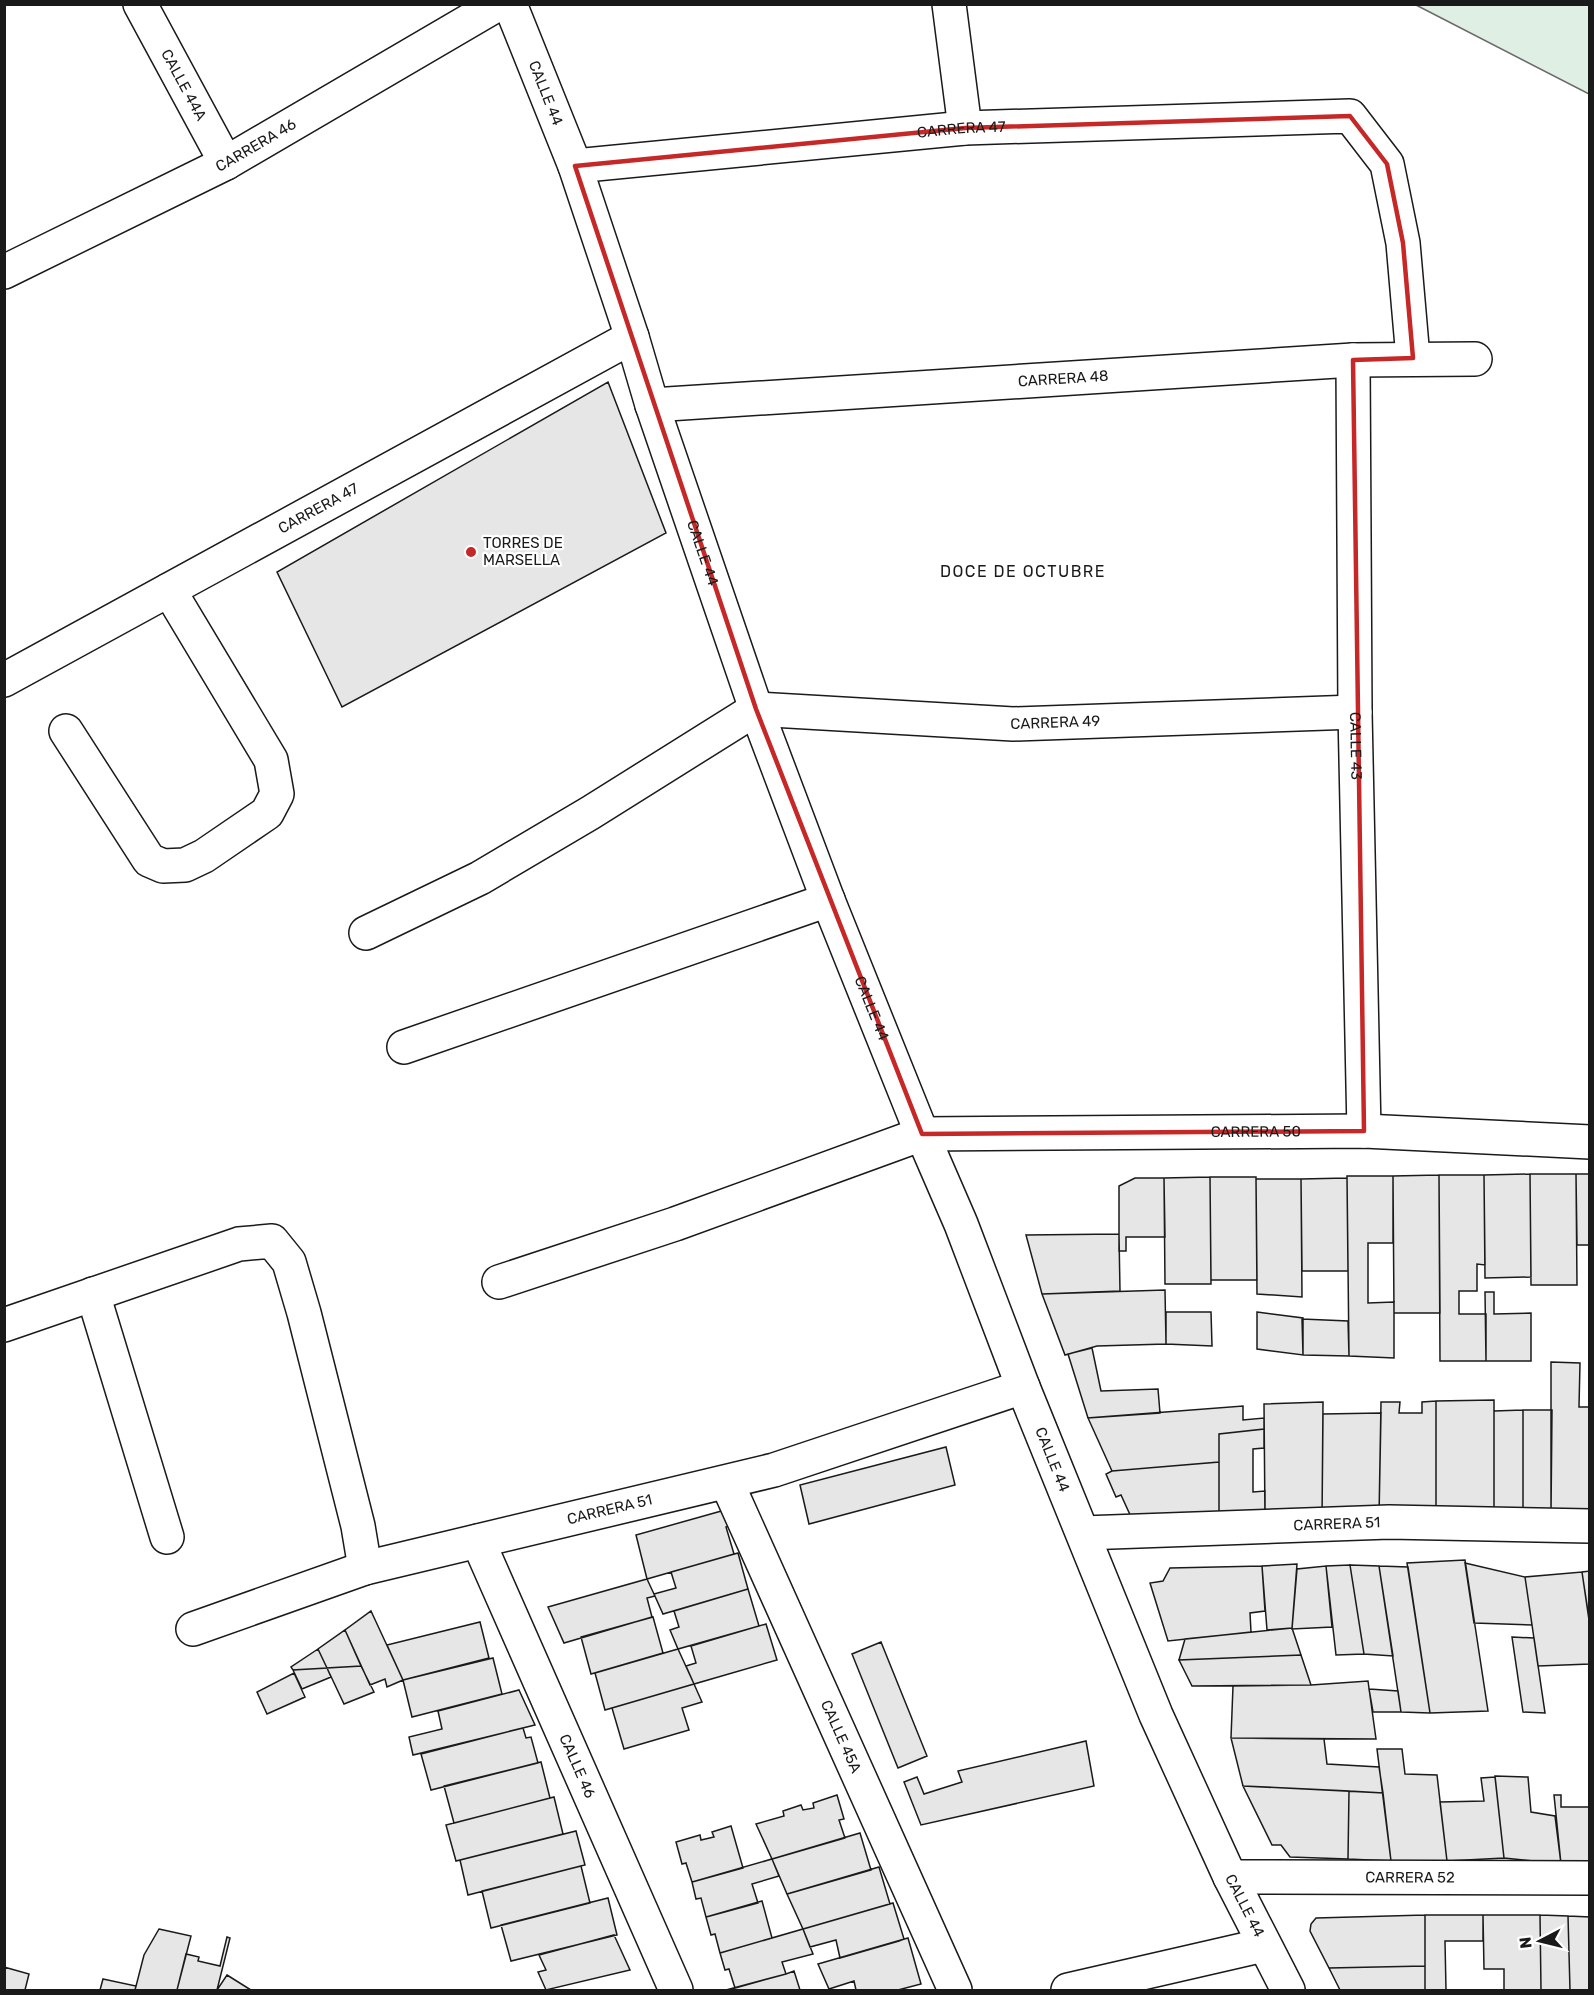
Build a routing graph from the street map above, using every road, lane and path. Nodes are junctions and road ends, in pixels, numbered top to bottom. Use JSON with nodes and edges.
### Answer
{"nodes":[{"id":1,"x":141,"y":4,"type":"edge"},
{"id":2,"x":498,"y":4,"type":"edge"},
{"id":3,"x":510,"y":4,"type":"edge"},
{"id":4,"x":949,"y":4,"type":"edge"},
{"id":5,"x":965,"y":128,"type":"junction"},
{"id":6,"x":226,"y":163,"type":"junction"},
{"id":7,"x":575,"y":166,"type":"junction"},
{"id":8,"x":4,"y":272,"type":"edge"},
{"id":9,"x":632,"y":337,"type":"junction"},
{"id":10,"x":1413,"y":358,"type":"junction"},
{"id":11,"x":1475,"y":359,"type":"dead end"},
{"id":12,"x":1353,"y":360,"type":"junction"},
{"id":13,"x":652,"y":405,"type":"junction"},
{"id":14,"x":169,"y":590,"type":"junction"},
{"id":15,"x":4,"y":680,"type":"edge"},
{"id":16,"x":756,"y":709,"type":"junction"},
{"id":17,"x":1355,"y":712,"type":"junction"},
{"id":18,"x":66,"y":731,"type":"dead end"},
{"id":19,"x":828,"y":900,"type":"junction"},
{"id":20,"x":366,"y":933,"type":"dead end"},
{"id":21,"x":404,"y":1047,"type":"dead end"},
{"id":22,"x":1364,"y":1131,"type":"junction"},
{"id":23,"x":922,"y":1134,"type":"junction"},
{"id":24,"x":1590,"y":1142,"type":"edge"},
{"id":25,"x":499,"y":1282,"type":"dead end"},
{"id":26,"x":93,"y":1294,"type":"junction"},
{"id":27,"x":4,"y":1325,"type":"edge"},
{"id":28,"x":1023,"y":1387,"type":"junction"},
{"id":29,"x":727,"y":1483,"type":"junction"},
{"id":30,"x":1590,"y":1526,"type":"edge"},
{"id":31,"x":1083,"y":1533,"type":"junction"},
{"id":32,"x":167,"y":1537,"type":"dead end"},
{"id":33,"x":478,"y":1541,"type":"junction"},
{"id":34,"x":365,"y":1568,"type":"junction"},
{"id":35,"x":193,"y":1629,"type":"dead end"},
{"id":36,"x":1230,"y":1877,"type":"junction"},
{"id":37,"x":1590,"y":1878,"type":"edge"},
{"id":38,"x":1264,"y":1946,"type":"junction"},
{"id":39,"x":676,"y":1990,"type":"edge"},
{"id":40,"x":955,"y":1990,"type":"edge"},
{"id":41,"x":1068,"y":1990,"type":"edge"},
{"id":42,"x":1288,"y":1990,"type":"edge"}],
"edges":[{"from":1,"to":6,"type":"street","name":"CALLE 44A"},
{"from":2,"to":6,"type":"street","name":"CARRERA 46"},
{"from":3,"to":7,"type":"street","name":"CALLE 44"},
{"from":4,"to":5,"type":"street"},
{"from":5,"to":7,"type":"street","name":"CARRERA 47"},
{"from":5,"to":10,"type":"street","name":"CARRERA 47"},
{"from":6,"to":8,"type":"street","name":"CARRERA 46"},
{"from":7,"to":9,"type":"street","name":"CALLE 44"},
{"from":9,"to":13,"type":"street","name":"CALLE 44"},
{"from":9,"to":14,"type":"street","name":"CARRERA 47"},
{"from":10,"to":11,"type":"street","name":"CARRERA 48"},
{"from":10,"to":12,"type":"street","name":"CARRERA 48"},
{"from":12,"to":13,"type":"street","name":"CARRERA 48"},
{"from":12,"to":17,"type":"street","name":"CALLE 43"},
{"from":13,"to":16,"type":"street","name":"CALLE 44"},
{"from":14,"to":15,"type":"street","name":"CARRERA 47"},
{"from":14,"to":18,"type":"street"},
{"from":16,"to":17,"type":"street","name":"CARRERA 49"},
{"from":16,"to":19,"type":"street","name":"CALLE 44"},
{"from":16,"to":20,"type":"street"},
{"from":17,"to":22,"type":"street","name":"CALLE 43"},
{"from":19,"to":21,"type":"street"},
{"from":19,"to":23,"type":"street","name":"CALLE 44"},
{"from":22,"to":23,"type":"street","name":"CARRERA 50"},
{"from":22,"to":24,"type":"street","name":"CARRERA 50"},
{"from":23,"to":25,"type":"street","name":"CARRERA 50"},
{"from":23,"to":28,"type":"street","name":"CALLE 44"},
{"from":26,"to":27,"type":"street"},
{"from":26,"to":32,"type":"street"},
{"from":26,"to":34,"type":"street"},
{"from":28,"to":29,"type":"street","name":"CARRERA 51"},
{"from":28,"to":31,"type":"street","name":"CALLE 44"},
{"from":29,"to":33,"type":"street","name":"CARRERA 51"},
{"from":29,"to":40,"type":"street","name":"CALLE 45A"},
{"from":30,"to":31,"type":"street","name":"CARRERA 51"},
{"from":31,"to":36,"type":"street","name":"CALLE 44"},
{"from":33,"to":34,"type":"street","name":"CARRERA 51"},
{"from":33,"to":39,"type":"street","name":"CALLE 46"},
{"from":34,"to":35,"type":"street","name":"CARRERA 51"},
{"from":36,"to":37,"type":"street","name":"CARRERA 52"},
{"from":36,"to":38,"type":"street","name":"CALLE 44"},
{"from":38,"to":41,"type":"street"},
{"from":38,"to":42,"type":"street","name":"CALLE 44"}]}
